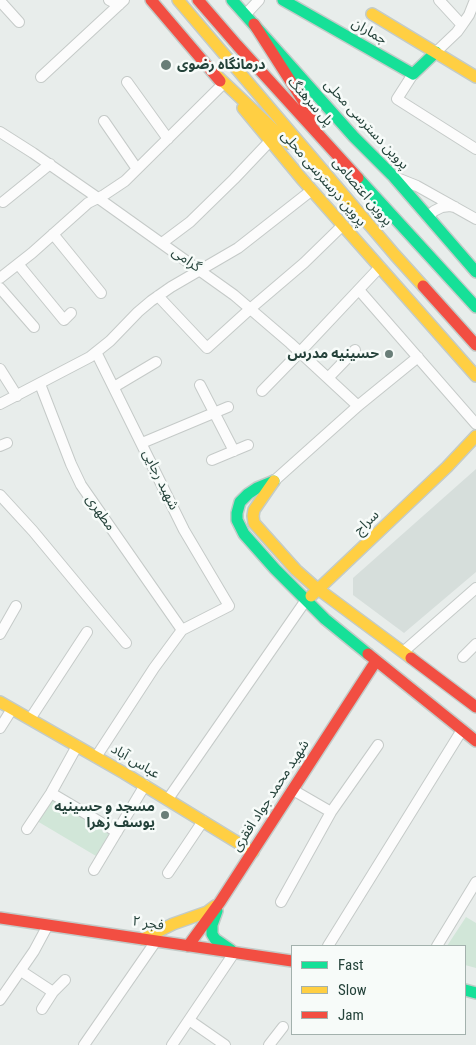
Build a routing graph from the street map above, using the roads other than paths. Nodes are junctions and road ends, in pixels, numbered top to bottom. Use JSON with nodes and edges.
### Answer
{"nodes":[{"id":1,"x":109,"y":0,"type":"edge"},
{"id":2,"x":151,"y":0,"type":"edge"},
{"id":3,"x":178,"y":0,"type":"edge"},
{"id":4,"x":198,"y":0,"type":"edge"},
{"id":5,"x":232,"y":0,"type":"edge"},
{"id":6,"x":259,"y":0,"type":"edge"},
{"id":7,"x":283,"y":0,"type":"edge"},
{"id":8,"x":439,"y":0,"type":"edge"},
{"id":9,"x":475,"y":0,"type":"edge"},
{"id":10,"x":0,"y":1,"type":"edge"},
{"id":11,"x":122,"y":3,"type":"edge"},
{"id":12,"x":372,"y":14,"type":"dead end"},
{"id":13,"x":245,"y":15,"type":"junction"},
{"id":14,"x":19,"y":22,"type":"dead end"},
{"id":15,"x":254,"y":24,"type":"junction"},
{"id":16,"x":462,"y":25,"type":"junction"},
{"id":17,"x":436,"y":52,"type":"junction"},
{"id":18,"x":212,"y":71,"type":"junction"},
{"id":19,"x":413,"y":74,"type":"junction"},
{"id":20,"x":476,"y":77,"type":"edge"},
{"id":21,"x":41,"y":78,"type":"dead end"},
{"id":22,"x":127,"y":82,"type":"dead end"},
{"id":23,"x":223,"y":84,"type":"junction"},
{"id":24,"x":104,"y":121,"type":"dead end"},
{"id":25,"x":1,"y":134,"type":"edge"},
{"id":26,"x":168,"y":139,"type":"junction"},
{"id":27,"x":270,"y":141,"type":"junction"},
{"id":28,"x":476,"y":149,"type":"edge"},
{"id":29,"x":340,"y":158,"type":"junction"},
{"id":30,"x":50,"y":164,"type":"junction"},
{"id":31,"x":137,"y":169,"type":"junction"},
{"id":32,"x":392,"y":175,"type":"junction"},
{"id":33,"x":312,"y":190,"type":"junction"},
{"id":34,"x":98,"y":198,"type":"junction"},
{"id":35,"x":349,"y":200,"type":"junction"},
{"id":36,"x":3,"y":202,"type":"dead end"},
{"id":37,"x":458,"y":208,"type":"junction"},
{"id":38,"x":428,"y":217,"type":"junction"},
{"id":39,"x":476,"y":219,"type":"edge"},
{"id":40,"x":343,"y":225,"type":"junction"},
{"id":41,"x":52,"y":234,"type":"junction"},
{"id":42,"x":162,"y":243,"type":"junction"},
{"id":43,"x":18,"y":264,"type":"junction"},
{"id":44,"x":380,"y":267,"type":"junction"},
{"id":45,"x":200,"y":270,"type":"junction"},
{"id":46,"x":476,"y":272,"type":"edge"},
{"id":47,"x":0,"y":278,"type":"edge"},
{"id":48,"x":0,"y":288,"type":"edge"},
{"id":49,"x":359,"y":290,"type":"junction"},
{"id":50,"x":101,"y":292,"type":"dead end"},
{"id":51,"x":158,"y":296,"type":"junction"},
{"id":52,"x":476,"y":307,"type":"edge"},
{"id":53,"x":250,"y":308,"type":"junction"},
{"id":54,"x":71,"y":313,"type":"dead end"},
{"id":55,"x":34,"y":327,"type":"dead end"},
{"id":56,"x":476,"y":345,"type":"edge"},
{"id":57,"x":355,"y":350,"type":"dead end"},
{"id":58,"x":96,"y":352,"type":"junction"},
{"id":59,"x":300,"y":352,"type":"junction"},
{"id":60,"x":418,"y":357,"type":"junction"},
{"id":61,"x":156,"y":362,"type":"dead end"},
{"id":62,"x":0,"y":369,"type":"edge"},
{"id":63,"x":476,"y":376,"type":"edge"},
{"id":64,"x":328,"y":378,"type":"junction"},
{"id":65,"x":40,"y":384,"type":"junction"},
{"id":66,"x":200,"y":385,"type":"dead end"},
{"id":67,"x":114,"y":387,"type":"junction"},
{"id":68,"x":262,"y":390,"type":"dead end"},
{"id":69,"x":17,"y":396,"type":"junction"},
{"id":70,"x":0,"y":404,"type":"edge"},
{"id":71,"x":358,"y":406,"type":"junction"},
{"id":72,"x":228,"y":407,"type":"dead end"},
{"id":73,"x":214,"y":413,"type":"junction"},
{"id":74,"x":476,"y":425,"type":"edge"},
{"id":75,"x":476,"y":436,"type":"edge"},
{"id":76,"x":142,"y":443,"type":"junction"},
{"id":77,"x":248,"y":445,"type":"dead end"},
{"id":78,"x":476,"y":449,"type":"edge"},
{"id":79,"x":234,"y":450,"type":"junction"},
{"id":80,"x":462,"y":452,"type":"junction"},
{"id":81,"x":212,"y":460,"type":"dead end"},
{"id":82,"x":447,"y":467,"type":"junction"},
{"id":83,"x":274,"y":482,"type":"junction"},
{"id":84,"x":0,"y":495,"type":"edge"},
{"id":85,"x":476,"y":588,"type":"edge"},
{"id":86,"x":319,"y":590,"type":"junction"},
{"id":87,"x":306,"y":600,"type":"junction"},
{"id":88,"x":16,"y":606,"type":"dead end"},
{"id":89,"x":182,"y":630,"type":"junction"},
{"id":90,"x":87,"y":632,"type":"dead end"},
{"id":91,"x":0,"y":634,"type":"edge"},
{"id":92,"x":126,"y":643,"type":"dead end"},
{"id":93,"x":476,"y":644,"type":"edge"},
{"id":94,"x":403,"y":652,"type":"junction"},
{"id":95,"x":463,"y":656,"type":"dead end"},
{"id":96,"x":376,"y":661,"type":"junction"},
{"id":97,"x":0,"y":702,"type":"edge"},
{"id":98,"x":476,"y":707,"type":"edge"},
{"id":99,"x":12,"y":709,"type":"junction"},
{"id":100,"x":30,"y":719,"type":"junction"},
{"id":101,"x":0,"y":728,"type":"edge"},
{"id":102,"x":462,"y":730,"type":"junction"},
{"id":103,"x":476,"y":741,"type":"edge"},
{"id":104,"x":378,"y":745,"type":"dead end"},
{"id":105,"x":77,"y":746,"type":"junction"},
{"id":106,"x":96,"y":756,"type":"junction"},
{"id":107,"x":145,"y":785,"type":"junction"},
{"id":108,"x":293,"y":790,"type":"junction"},
{"id":109,"x":51,"y":793,"type":"junction"},
{"id":110,"x":168,"y":799,"type":"junction"},
{"id":111,"x":332,"y":812,"type":"junction"},
{"id":112,"x":203,"y":821,"type":"junction"},
{"id":113,"x":27,"y":829,"type":"dead end"},
{"id":114,"x":117,"y":832,"type":"junction"},
{"id":115,"x":253,"y":852,"type":"junction"},
{"id":116,"x":94,"y":870,"type":"dead end"},
{"id":117,"x":168,"y":873,"type":"dead end"},
{"id":118,"x":476,"y":882,"type":"edge"},
{"id":119,"x":220,"y":902,"type":"junction"},
{"id":120,"x":282,"y":902,"type":"dead end"},
{"id":121,"x":0,"y":918,"type":"edge"},
{"id":122,"x":48,"y":924,"type":"junction"},
{"id":123,"x":143,"y":939,"type":"junction"},
{"id":124,"x":156,"y":941,"type":"junction"},
{"id":125,"x":329,"y":945,"type":"edge"},
{"id":126,"x":438,"y":945,"type":"edge"},
{"id":127,"x":188,"y":946,"type":"junction"},
{"id":128,"x":234,"y":953,"type":"junction"},
{"id":129,"x":291,"y":961,"type":"edge"},
{"id":130,"x":21,"y":971,"type":"junction"},
{"id":131,"x":65,"y":980,"type":"dead end"},
{"id":132,"x":53,"y":992,"type":"junction"},
{"id":133,"x":0,"y":1000,"type":"edge"},
{"id":134,"x":42,"y":1010,"type":"dead end"},
{"id":135,"x":189,"y":1020,"type":"junction"},
{"id":136,"x":283,"y":1027,"type":"dead end"},
{"id":137,"x":84,"y":1045,"type":"edge"},
{"id":138,"x":172,"y":1045,"type":"edge"},
{"id":139,"x":225,"y":1045,"type":"edge"},
{"id":140,"x":269,"y":1045,"type":"edge"}],
"edges":[{"from":1,"to":11,"type":"street"},
{"from":2,"to":18,"type":"street","name":"پروین درسترسی محلی"},
{"from":3,"to":35,"type":"street","name":"پروین اعتصامی"},
{"from":4,"to":29,"type":"street","name":"پل سرهنگ"},
{"from":5,"to":13,"type":"street","name":"پروین دسترسی محلی"},
{"from":6,"to":13,"type":"street"},
{"from":7,"to":19,"type":"street","name":"جماران"},
{"from":8,"to":16,"type":"street"},
{"from":9,"to":16,"type":"street"},
{"from":10,"to":14,"type":"street"},
{"from":11,"to":21,"type":"street"},
{"from":12,"to":17,"type":"street","name":"جماران"},
{"from":13,"to":15,"type":"street","name":"پروین دسترسی محلی"},
{"from":15,"to":29,"type":"street"},
{"from":15,"to":32,"type":"street","name":"پروین دسترسی محلی"},
{"from":16,"to":17,"type":"street"},
{"from":17,"to":19,"type":"street"},
{"from":17,"to":20,"type":"street","name":"جماران"},
{"from":18,"to":23,"type":"street","name":"پروین درسترسی محلی"},
{"from":18,"to":35,"type":"street"},
{"from":19,"to":28,"type":"street"},
{"from":22,"to":26,"type":"street"},
{"from":23,"to":26,"type":"street"},
{"from":23,"to":27,"type":"street","name":"پروین درسترسی محلی"},
{"from":24,"to":31,"type":"street"},
{"from":25,"to":30,"type":"street","name":"گرامی"},
{"from":26,"to":31,"type":"street"},
{"from":27,"to":33,"type":"street","name":"پروین درسترسی محلی"},
{"from":27,"to":42,"type":"street"},
{"from":29,"to":52,"type":"street","name":"پروین اعتصامی"},
{"from":30,"to":34,"type":"street","name":"گرامی"},
{"from":30,"to":36,"type":"street"},
{"from":31,"to":34,"type":"street"},
{"from":32,"to":37,"type":"street"},
{"from":32,"to":38,"type":"street","name":"پروین دسترسی محلی"},
{"from":33,"to":40,"type":"street","name":"پروین درسترسی محلی"},
{"from":33,"to":45,"type":"street"},
{"from":34,"to":41,"type":"street"},
{"from":34,"to":42,"type":"street","name":"گرامی"},
{"from":35,"to":56,"type":"street","name":"پروین اعتصامی"},
{"from":37,"to":38,"type":"street"},
{"from":37,"to":39,"type":"street"},
{"from":38,"to":46,"type":"street","name":"پروین دسترسی محلی"},
{"from":40,"to":44,"type":"street","name":"پروین درسترسی محلی"},
{"from":40,"to":53,"type":"street"},
{"from":41,"to":43,"type":"street"},
{"from":41,"to":50,"type":"street"},
{"from":42,"to":45,"type":"street","name":"گرامی"},
{"from":43,"to":47,"type":"street"},
{"from":43,"to":54,"type":"street"},
{"from":44,"to":49,"type":"street"},
{"from":44,"to":63,"type":"street","name":"پروین درسترسی محلی"},
{"from":45,"to":51,"type":"street"},
{"from":45,"to":53,"type":"street","name":"گرامی"},
{"from":48,"to":55,"type":"street"},
{"from":49,"to":59,"type":"street"},
{"from":49,"to":60,"type":"street"},
{"from":51,"to":53,"type":"street"},
{"from":51,"to":58,"type":"street"},
{"from":53,"to":59,"type":"street","name":"گرامی"},
{"from":57,"to":64,"type":"street"},
{"from":58,"to":65,"type":"street"},
{"from":58,"to":67,"type":"street","name":"شهید رجایی"},
{"from":59,"to":64,"type":"street","name":"گرامی"},
{"from":59,"to":68,"type":"street"},
{"from":60,"to":71,"type":"street"},
{"from":60,"to":74,"type":"street"},
{"from":61,"to":67,"type":"street"},
{"from":62,"to":69,"type":"street"},
{"from":64,"to":71,"type":"street","name":"گرامی"},
{"from":65,"to":69,"type":"street"},
{"from":65,"to":89,"type":"street","name":"مطهری"},
{"from":66,"to":73,"type":"street"},
{"from":67,"to":76,"type":"street","name":"شهید رجایی"},
{"from":69,"to":70,"type":"street"},
{"from":71,"to":83,"type":"street"},
{"from":72,"to":73,"type":"street"},
{"from":73,"to":76,"type":"street"},
{"from":73,"to":79,"type":"street"},
{"from":74,"to":80,"type":"street"},
{"from":75,"to":80,"type":"street","name":"سراج"},
{"from":76,"to":89,"type":"street","name":"شهید رجایی"},
{"from":77,"to":79,"type":"street"},
{"from":78,"to":82,"type":"street","name":"سراج"},
{"from":79,"to":81,"type":"street"},
{"from":80,"to":82,"type":"street","name":"سراج"},
{"from":82,"to":86,"type":"street","name":"سراج"},
{"from":83,"to":86,"type":"street"},
{"from":83,"to":87,"type":"street"},
{"from":84,"to":92,"type":"street"},
{"from":85,"to":94,"type":"street"},
{"from":86,"to":87,"type":"street","name":"سراج"},
{"from":86,"to":94,"type":"street"},
{"from":87,"to":96,"type":"street"},
{"from":87,"to":110,"type":"street"},
{"from":88,"to":91,"type":"street"},
{"from":89,"to":106,"type":"street"},
{"from":90,"to":100,"type":"street"},
{"from":93,"to":95,"type":"street"},
{"from":94,"to":98,"type":"street"},
{"from":96,"to":102,"type":"street"},
{"from":96,"to":108,"type":"street","name":"شهید محمد جواد افقری"},
{"from":97,"to":99,"type":"street","name":"عباس آباد"},
{"from":99,"to":100,"type":"street","name":"عباس آباد"},
{"from":99,"to":101,"type":"street"},
{"from":100,"to":105,"type":"street","name":"عباس آباد"},
{"from":102,"to":103,"type":"street"},
{"from":102,"to":125,"type":"street"},
{"from":104,"to":111,"type":"street"},
{"from":105,"to":106,"type":"street","name":"عباس آباد"},
{"from":105,"to":109,"type":"street"},
{"from":106,"to":107,"type":"street","name":"عباس آباد"},
{"from":107,"to":110,"type":"street","name":"عباس آباد"},
{"from":107,"to":114,"type":"street"},
{"from":108,"to":111,"type":"street"},
{"from":108,"to":115,"type":"street","name":"شهید محمد جواد افقری"},
{"from":109,"to":113,"type":"street"},
{"from":109,"to":114,"type":"street"},
{"from":110,"to":112,"type":"street","name":"عباس آباد"},
{"from":111,"to":120,"type":"street"},
{"from":112,"to":115,"type":"street","name":"عباس آباد"},
{"from":112,"to":117,"type":"street"},
{"from":114,"to":116,"type":"street"},
{"from":115,"to":119,"type":"street","name":"شهید محمد جواد افقری"},
{"from":118,"to":126,"type":"street"},
{"from":119,"to":123,"type":"street"},
{"from":119,"to":127,"type":"street","name":"شهید محمد جواد افقری"},
{"from":119,"to":128,"type":"street"},
{"from":121,"to":122,"type":"street","name":"فجر ۲"},
{"from":122,"to":123,"type":"street","name":"فجر ۲"},
{"from":122,"to":130,"type":"street"},
{"from":123,"to":124,"type":"street","name":"فجر ۲"},
{"from":124,"to":127,"type":"street","name":"فجر ۲"},
{"from":124,"to":137,"type":"street"},
{"from":127,"to":128,"type":"street","name":"فجر ۲"},
{"from":128,"to":129,"type":"street","name":"فجر ۲"},
{"from":128,"to":135,"type":"street"},
{"from":130,"to":132,"type":"street"},
{"from":130,"to":133,"type":"street"},
{"from":131,"to":132,"type":"street"},
{"from":132,"to":134,"type":"street"},
{"from":135,"to":138,"type":"street"},
{"from":135,"to":139,"type":"street"},
{"from":136,"to":140,"type":"street"}]}
